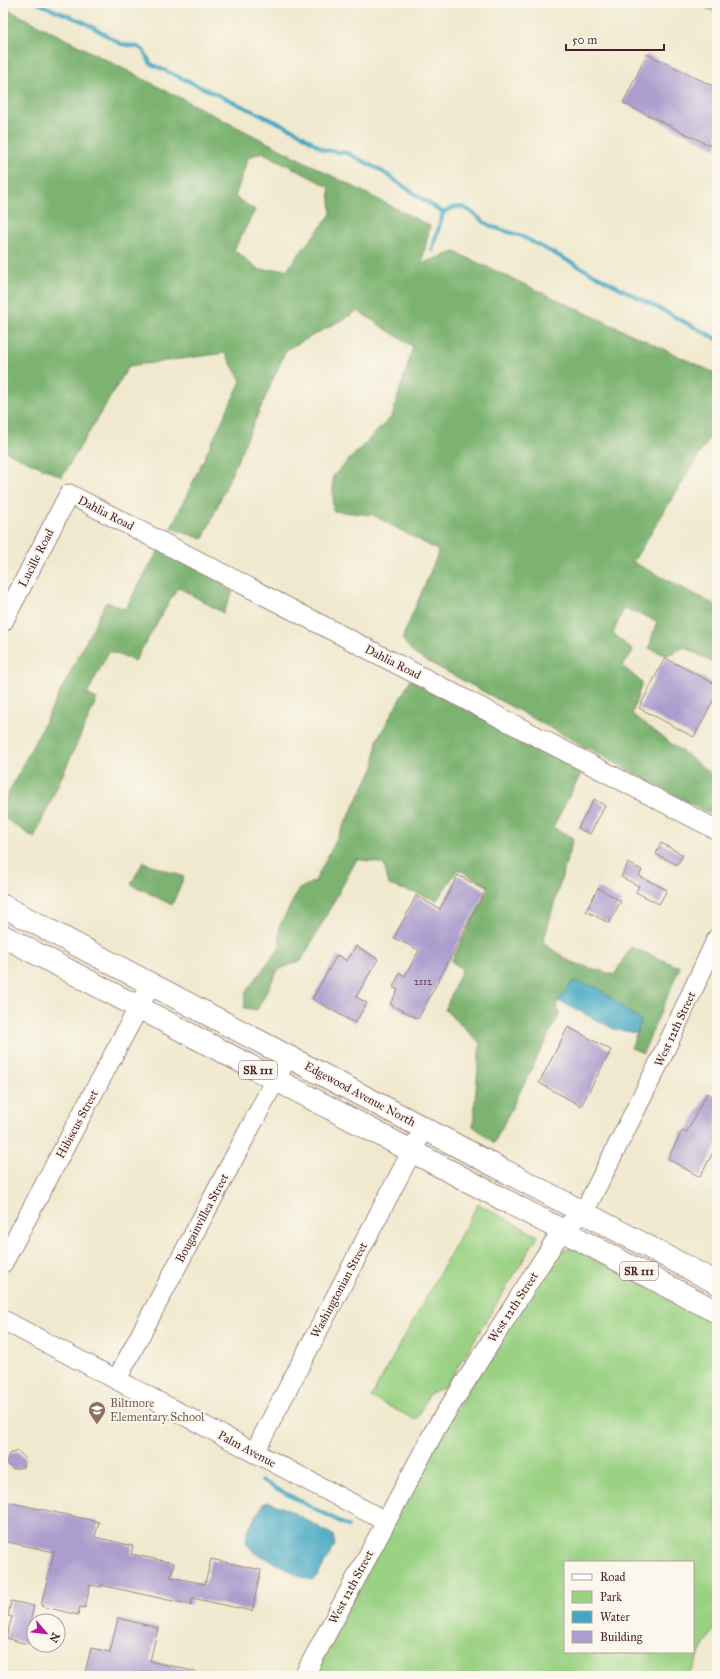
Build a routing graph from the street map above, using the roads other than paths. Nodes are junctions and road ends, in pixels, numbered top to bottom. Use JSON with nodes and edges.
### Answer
{"nodes":[{"id":1,"x":69,"y":494,"type":"joint"},
{"id":2,"x":3,"y":622,"type":"edge"},
{"id":3,"x":717,"y":830,"type":"edge"},
{"id":4,"x":9,"y":909,"type":"edge"},
{"id":5,"x":3,"y":935,"type":"edge"},
{"id":6,"x":717,"y":938,"type":"edge"},
{"id":7,"x":151,"y":984,"type":"junction"},
{"id":8,"x":139,"y":1007,"type":"junction"},
{"id":9,"x":288,"y":1056,"type":"junction"},
{"id":10,"x":276,"y":1079,"type":"junction"},
{"id":11,"x":424,"y":1128,"type":"junction"},
{"id":12,"x":412,"y":1151,"type":"junction"},
{"id":13,"x":584,"y":1212,"type":"junction"},
{"id":14,"x":562,"y":1230,"type":"junction"},
{"id":15,"x":3,"y":1263,"type":"edge"},
{"id":16,"x":717,"y":1283,"type":"edge"},
{"id":17,"x":717,"y":1312,"type":"edge"},
{"id":18,"x":3,"y":1320,"type":"edge"},
{"id":19,"x":117,"y":1379,"type":"junction"},
{"id":20,"x":254,"y":1453,"type":"junction"},
{"id":21,"x":385,"y":1521,"type":"junction"},
{"id":22,"x":304,"y":1676,"type":"edge"}],
"edges":[{"from":1,"to":2,"type":"street","name":"Lucille Road"},
{"from":1,"to":3,"type":"street","name":"Dahlia Road"},
{"from":4,"to":5,"type":"street"},
{"from":4,"to":7,"type":"main road","name":"Edgewood Avenue North","number":"SR 111"},
{"from":5,"to":8,"type":"main road","number":"SR 111"},
{"from":6,"to":13,"type":"street","name":"West 12th Street"},
{"from":7,"to":8,"type":"street","name":"Hibiscus Street"},
{"from":7,"to":9,"type":"main road","name":"Edgewood Avenue North","number":"SR 111"},
{"from":8,"to":10,"type":"main road","number":"SR 111"},
{"from":8,"to":15,"type":"street","name":"Hibiscus Street"},
{"from":9,"to":10,"type":"street","name":"Bougainvillea Street"},
{"from":9,"to":11,"type":"main road","name":"Edgewood Avenue North","number":"SR 111"},
{"from":10,"to":12,"type":"main road","number":"SR 111"},
{"from":10,"to":19,"type":"street","name":"Bougainvillea Street"},
{"from":11,"to":12,"type":"street","name":"Washingtonian Street"},
{"from":11,"to":13,"type":"main road","name":"Edgewood Avenue North","number":"SR 111"},
{"from":12,"to":14,"type":"main road","number":"SR 111"},
{"from":12,"to":20,"type":"street","name":"Washingtonian Street"},
{"from":13,"to":14,"type":"street","name":"West 12th Street"},
{"from":13,"to":16,"type":"main road","name":"Edgewood Avenue North","number":"SR 111"},
{"from":14,"to":17,"type":"main road","number":"SR 111"},
{"from":14,"to":21,"type":"street","name":"West 12th Street"},
{"from":18,"to":19,"type":"street","name":"Palm Avenue"},
{"from":19,"to":20,"type":"street","name":"Palm Avenue"},
{"from":20,"to":21,"type":"street","name":"Palm Avenue"},
{"from":21,"to":22,"type":"street","name":"West 12th Street"}]}
